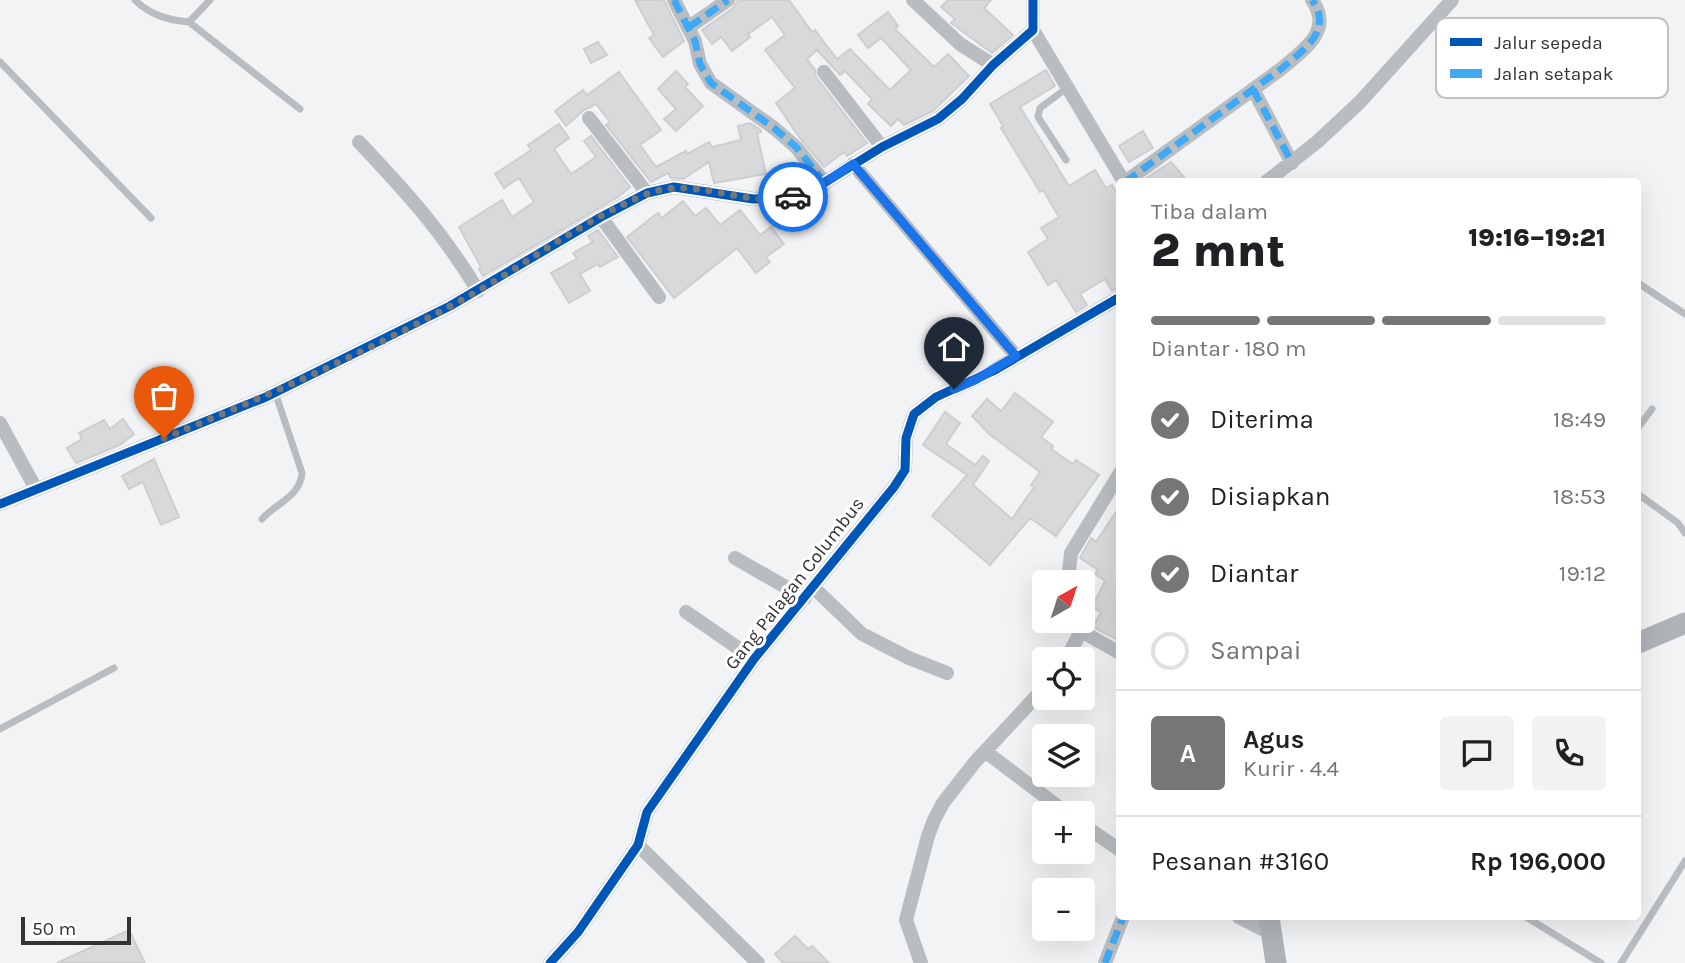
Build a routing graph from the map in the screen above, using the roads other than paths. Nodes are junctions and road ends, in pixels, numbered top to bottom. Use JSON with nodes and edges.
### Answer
{"nodes":[{"id":1,"x":135,"y":0,"type":"edge"},
{"id":2,"x":210,"y":0,"type":"edge"},
{"id":3,"x":674,"y":0,"type":"edge"},
{"id":4,"x":728,"y":0,"type":"edge"},
{"id":5,"x":913,"y":0,"type":"edge"},
{"id":6,"x":1033,"y":0,"type":"edge"},
{"id":7,"x":1312,"y":0,"type":"edge"},
{"id":8,"x":1324,"y":0,"type":"edge"},
{"id":9,"x":1452,"y":0,"type":"edge"},
{"id":10,"x":1321,"y":18,"type":"junction"},
{"id":11,"x":188,"y":22,"type":"junction"},
{"id":12,"x":689,"y":27,"type":"junction"},
{"id":13,"x":1033,"y":30,"type":"junction"},
{"id":14,"x":0,"y":62,"type":"edge"},
{"id":15,"x":993,"y":65,"type":"junction"},
{"id":16,"x":824,"y":72,"type":"dead end"},
{"id":17,"x":1068,"y":88,"type":"junction"},
{"id":18,"x":1253,"y":89,"type":"junction"},
{"id":19,"x":300,"y":109,"type":"dead end"},
{"id":20,"x":589,"y":118,"type":"dead end"},
{"id":21,"x":359,"y":142,"type":"dead end"},
{"id":22,"x":882,"y":147,"type":"junction"},
{"id":23,"x":1066,"y":160,"type":"dead end"},
{"id":24,"x":1292,"y":163,"type":"junction"},
{"id":25,"x":853,"y":164,"type":"junction"},
{"id":26,"x":1123,"y":178,"type":"edge"},
{"id":27,"x":1131,"y":178,"type":"edge"},
{"id":28,"x":1271,"y":178,"type":"edge"},
{"id":29,"x":825,"y":183,"type":"junction"},
{"id":30,"x":647,"y":193,"type":"junction"},
{"id":31,"x":601,"y":217,"type":"junction"},
{"id":32,"x":151,"y":218,"type":"dead end"},
{"id":33,"x":1641,"y":285,"type":"edge"},
{"id":34,"x":478,"y":291,"type":"junction"},
{"id":35,"x":659,"y":297,"type":"dead end"},
{"id":36,"x":1116,"y":299,"type":"edge"},
{"id":37,"x":1685,"y":314,"type":"edge"},
{"id":38,"x":1016,"y":356,"type":"junction"},
{"id":39,"x":275,"y":392,"type":"junction"},
{"id":40,"x":1652,"y":409,"type":"dead end"},
{"id":41,"x":0,"y":423,"type":"edge"},
{"id":42,"x":1641,"y":423,"type":"edge"},
{"id":43,"x":1116,"y":480,"type":"edge"},
{"id":44,"x":36,"y":489,"type":"junction"},
{"id":45,"x":1641,"y":496,"type":"edge"},
{"id":46,"x":0,"y":504,"type":"edge"},
{"id":47,"x":262,"y":519,"type":"dead end"},
{"id":48,"x":1685,"y":533,"type":"edge"},
{"id":49,"x":734,"y":558,"type":"dead end"},
{"id":50,"x":1069,"y":570,"type":"edge"},
{"id":51,"x":809,"y":592,"type":"junction"},
{"id":52,"x":686,"y":612,"type":"dead end"},
{"id":53,"x":1685,"y":623,"type":"edge"},
{"id":54,"x":1086,"y":634,"type":"edge"},
{"id":55,"x":1641,"y":642,"type":"edge"},
{"id":56,"x":1116,"y":651,"type":"edge"},
{"id":57,"x":754,"y":659,"type":"junction"},
{"id":58,"x":114,"y":668,"type":"dead end"},
{"id":59,"x":947,"y":673,"type":"dead end"},
{"id":60,"x":1032,"y":701,"type":"edge"},
{"id":61,"x":0,"y":729,"type":"edge"},
{"id":62,"x":986,"y":752,"type":"junction"},
{"id":63,"x":1051,"y":801,"type":"edge"},
{"id":64,"x":1095,"y":833,"type":"edge"},
{"id":65,"x":638,"y":845,"type":"junction"},
{"id":66,"x":1116,"y":847,"type":"edge"},
{"id":67,"x":1685,"y":861,"type":"edge"},
{"id":68,"x":1122,"y":920,"type":"edge"},
{"id":69,"x":1249,"y":920,"type":"edge"},
{"id":70,"x":1531,"y":920,"type":"edge"},
{"id":71,"x":1270,"y":926,"type":"edge"},
{"id":72,"x":550,"y":963,"type":"edge"},
{"id":73,"x":758,"y":963,"type":"edge"},
{"id":74,"x":921,"y":963,"type":"edge"},
{"id":75,"x":1105,"y":963,"type":"edge"},
{"id":76,"x":1276,"y":963,"type":"edge"},
{"id":77,"x":1601,"y":963,"type":"edge"},
{"id":78,"x":1621,"y":963,"type":"edge"}],
"edges":[{"from":1,"to":11,"type":"lane"},
{"from":2,"to":11,"type":"lane"},
{"from":3,"to":12,"type":"street"},
{"from":4,"to":12,"type":"street"},
{"from":5,"to":15,"type":"street"},
{"from":6,"to":13,"type":"street"},
{"from":7,"to":10,"type":"street"},
{"from":8,"to":10,"type":"street"},
{"from":9,"to":24,"type":"street"},
{"from":10,"to":18,"type":"street"},
{"from":11,"to":19,"type":"lane"},
{"from":12,"to":29,"type":"street"},
{"from":13,"to":15,"type":"street"},
{"from":13,"to":17,"type":"street"},
{"from":14,"to":32,"type":"lane"},
{"from":15,"to":22,"type":"street"},
{"from":16,"to":22,"type":"street"},
{"from":17,"to":23,"type":"lane"},
{"from":17,"to":26,"type":"street"},
{"from":18,"to":24,"type":"street"},
{"from":18,"to":27,"type":"street"},
{"from":20,"to":30,"type":"street"},
{"from":21,"to":34,"type":"street"},
{"from":22,"to":25,"type":"street"},
{"from":24,"to":28,"type":"street"},
{"from":25,"to":29,"type":"street"},
{"from":25,"to":38,"type":"street"},
{"from":29,"to":30,"type":"street"},
{"from":30,"to":31,"type":"street"},
{"from":31,"to":34,"type":"street"},
{"from":31,"to":35,"type":"street"},
{"from":33,"to":37,"type":"lane"},
{"from":34,"to":39,"type":"street"},
{"from":36,"to":38,"type":"street","name":"Gang Palagan Columbus"},
{"from":38,"to":51,"type":"street","name":"Gang Palagan Columbus"},
{"from":39,"to":44,"type":"street"},
{"from":39,"to":47,"type":"lane"},
{"from":40,"to":42,"type":"lane"},
{"from":41,"to":44,"type":"street"},
{"from":43,"to":50,"type":"street"},
{"from":44,"to":46,"type":"street"},
{"from":45,"to":48,"type":"lane"},
{"from":49,"to":51,"type":"street"},
{"from":51,"to":57,"type":"street","name":"Gang Palagan Columbus"},
{"from":51,"to":59,"type":"street"},
{"from":52,"to":57,"type":"street"},
{"from":53,"to":55,"type":"main road"},
{"from":54,"to":56,"type":"street"},
{"from":57,"to":65,"type":"street","name":"Gang Palagan Columbus"},
{"from":58,"to":61,"type":"lane"},
{"from":60,"to":62,"type":"street"},
{"from":62,"to":63,"type":"street"},
{"from":62,"to":74,"type":"street"},
{"from":64,"to":66,"type":"street"},
{"from":65,"to":72,"type":"street","name":"Gang Palagan Columbus"},
{"from":65,"to":73,"type":"street"},
{"from":67,"to":78,"type":"lane"},
{"from":68,"to":75,"type":"street"},
{"from":69,"to":71,"type":"street"},
{"from":70,"to":77,"type":"lane"},
{"from":71,"to":76,"type":"main road"}]}
